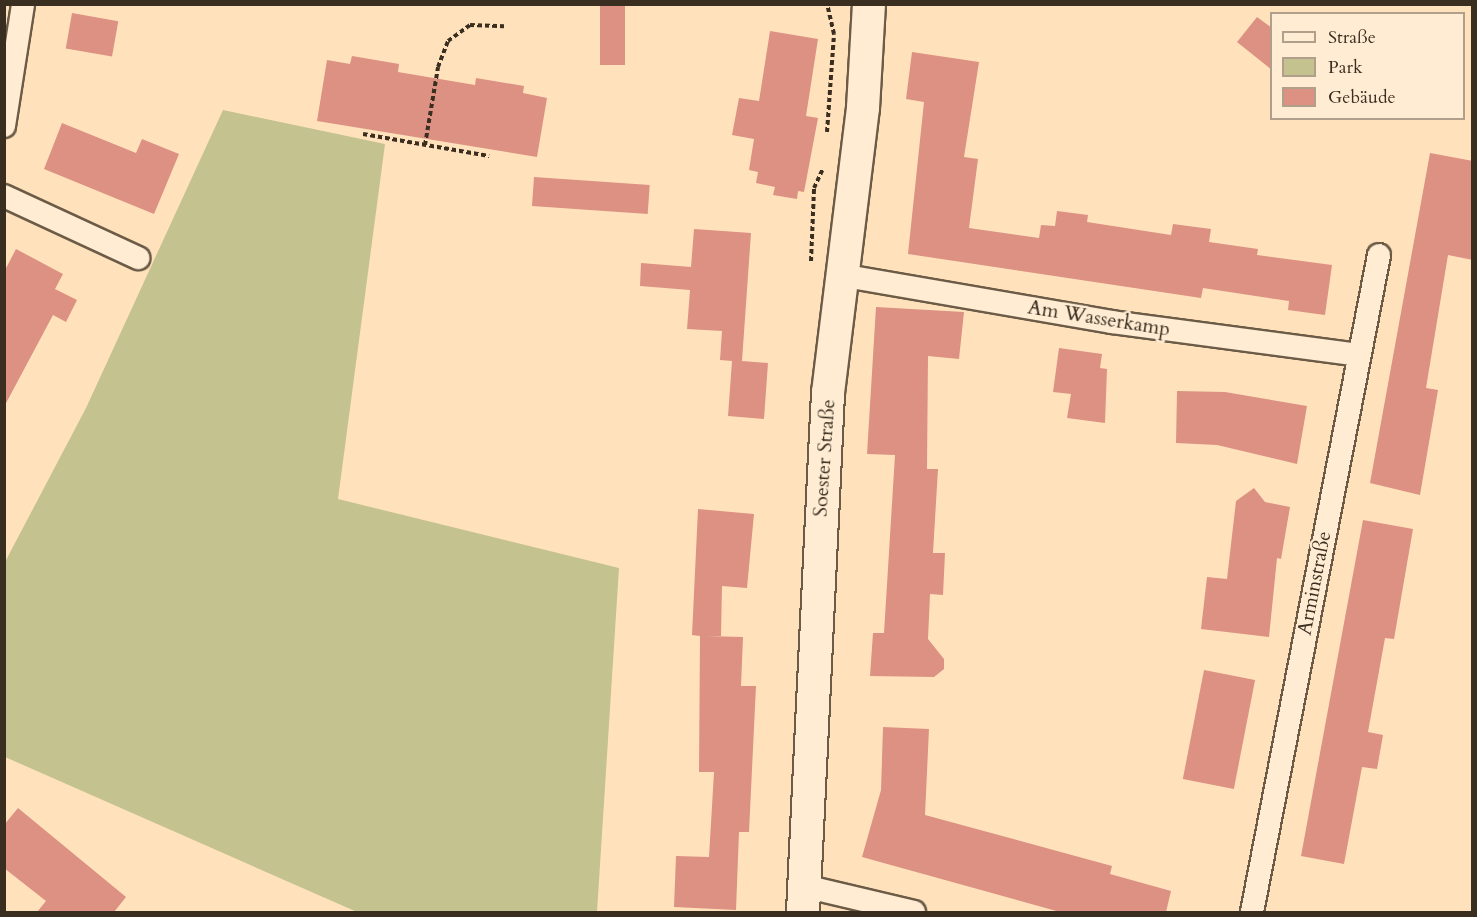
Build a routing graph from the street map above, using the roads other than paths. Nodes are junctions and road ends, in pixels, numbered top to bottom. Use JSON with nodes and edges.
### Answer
{"nodes":[{"id":1,"x":23,"y":4,"type":"edge"},
{"id":2,"x":869,"y":4,"type":"edge"},
{"id":3,"x":4,"y":126,"type":"edge"},
{"id":4,"x":4,"y":196,"type":"edge"},
{"id":5,"x":1379,"y":255,"type":"dead end"},
{"id":6,"x":138,"y":258,"type":"dead end"},
{"id":7,"x":840,"y":275,"type":"junction"},
{"id":8,"x":1359,"y":355,"type":"junction"},
{"id":9,"x":803,"y":899,"type":"edge"},
{"id":10,"x":914,"y":912,"type":"edge"},
{"id":11,"x":1252,"y":912,"type":"edge"}],
"edges":[{"from":1,"to":3,"type":"street"},
{"from":2,"to":7,"type":"main road","name":"Soester Straße"},
{"from":4,"to":6,"type":"street"},
{"from":5,"to":8,"type":"street","name":"Arminstraße"},
{"from":7,"to":8,"type":"street","name":"Am Wasserkamp"},
{"from":7,"to":9,"type":"main road","name":"Soester Straße"},
{"from":8,"to":11,"type":"street","name":"Arminstraße"},
{"from":9,"to":10,"type":"street"}]}
